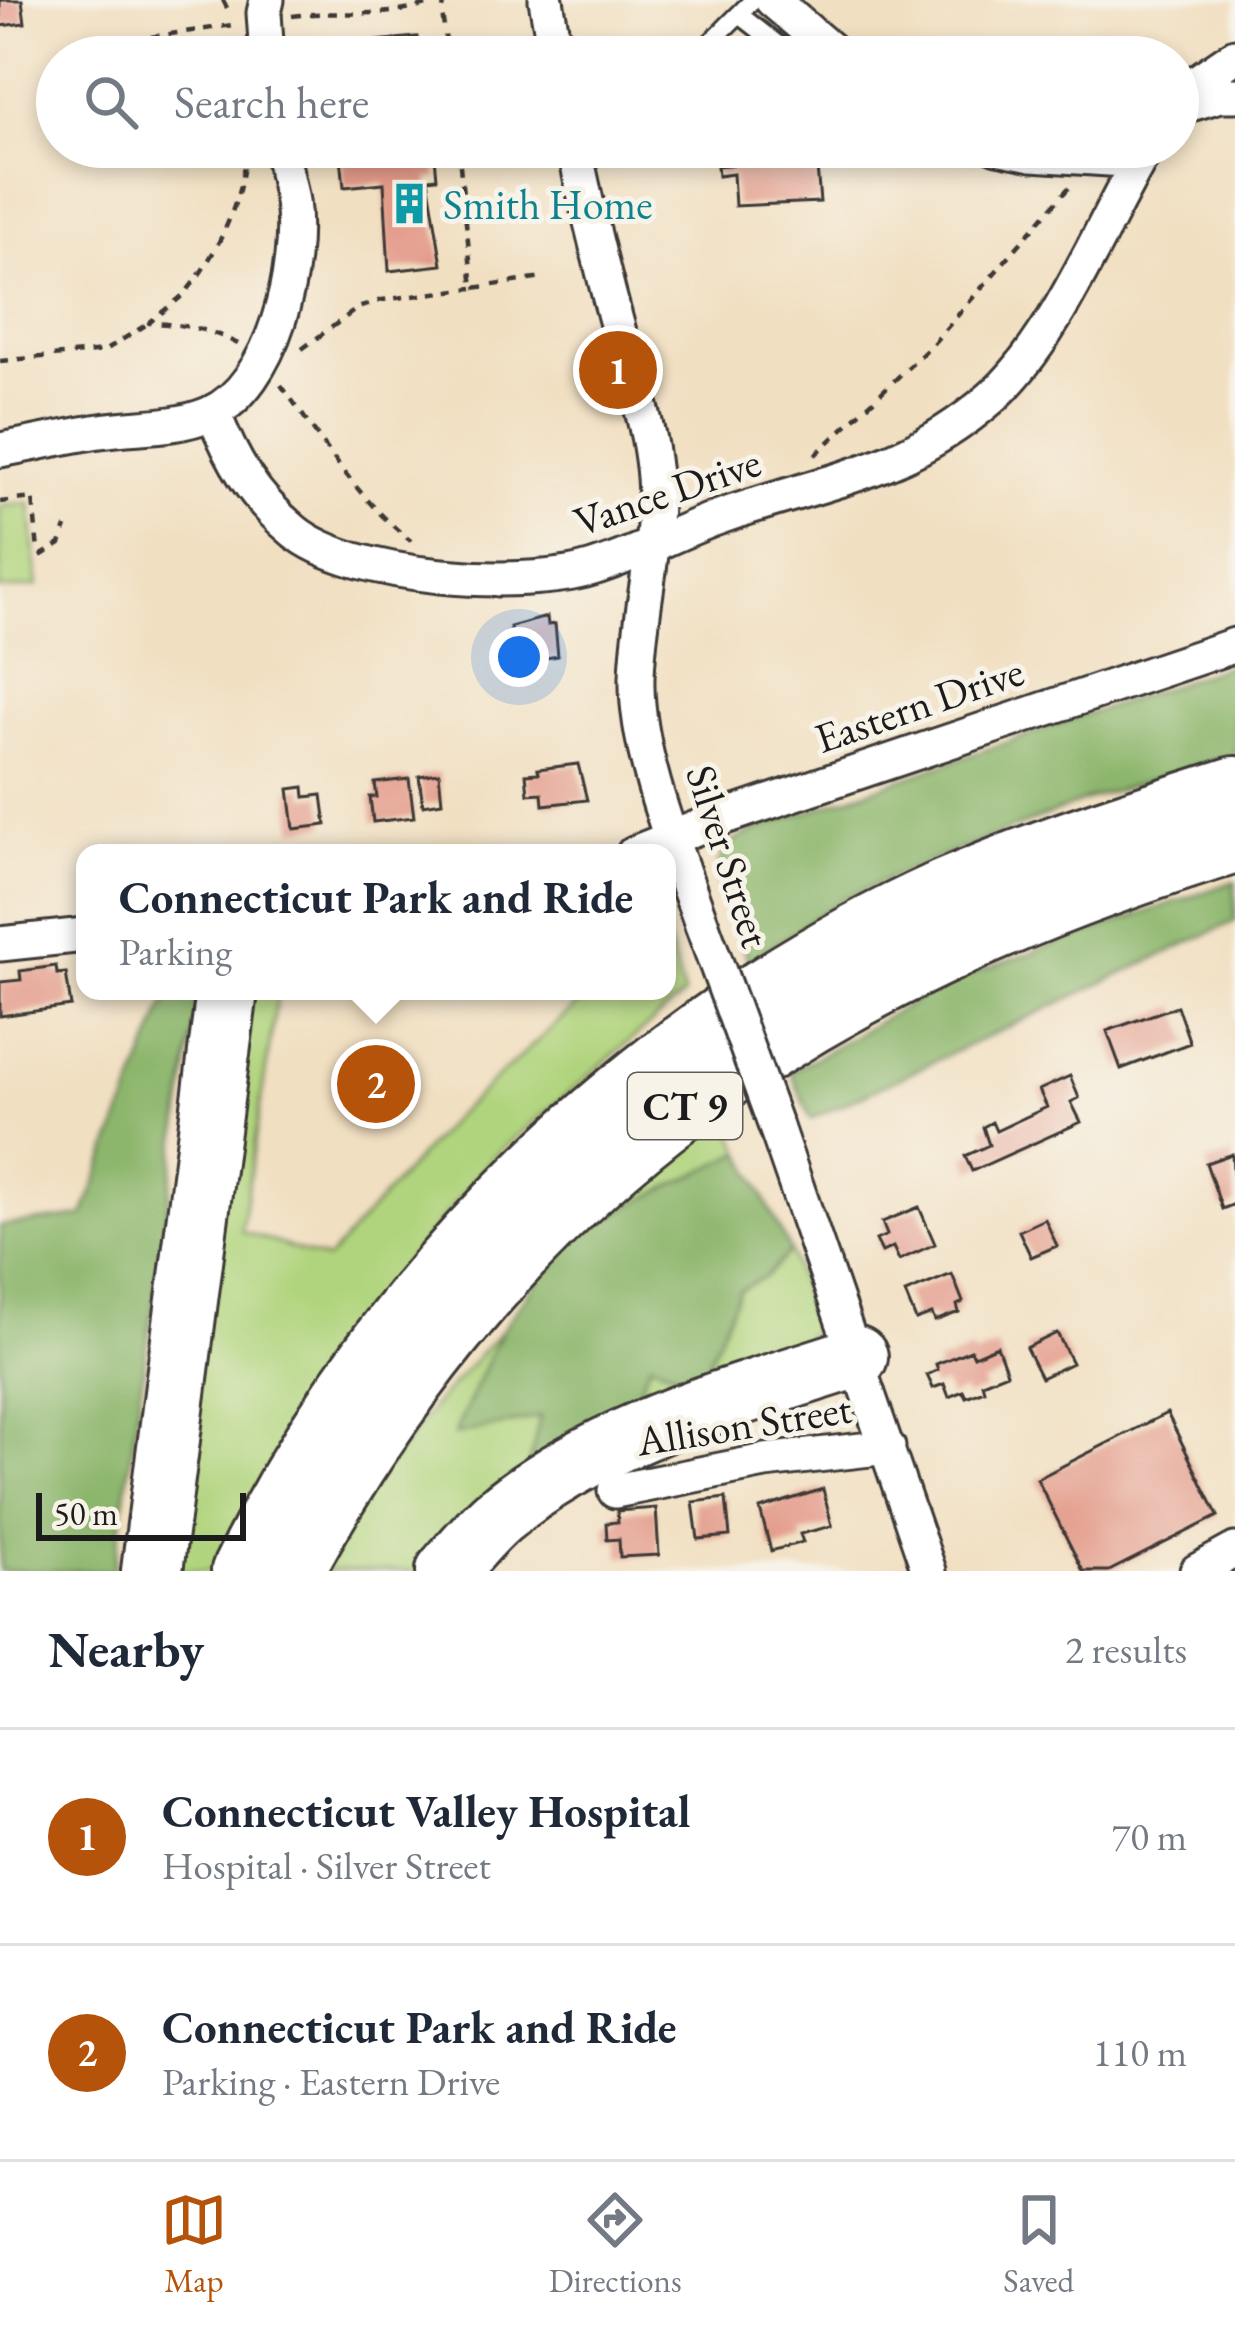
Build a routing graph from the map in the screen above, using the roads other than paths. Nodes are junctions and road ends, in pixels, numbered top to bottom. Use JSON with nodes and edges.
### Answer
{"nodes":[{"id":1,"x":545,"y":0,"type":"edge"},
{"id":2,"x":753,"y":0,"type":"edge"},
{"id":3,"x":772,"y":0,"type":"edge"},
{"id":4,"x":280,"y":8,"type":"edge"},
{"id":5,"x":740,"y":15,"type":"junction"},
{"id":6,"x":266,"y":36,"type":"edge"},
{"id":7,"x":552,"y":36,"type":"edge"},
{"id":8,"x":718,"y":36,"type":"edge"},
{"id":9,"x":775,"y":36,"type":"edge"},
{"id":10,"x":785,"y":36,"type":"edge"},
{"id":11,"x":1235,"y":56,"type":"edge"},
{"id":12,"x":1199,"y":82,"type":"edge"},
{"id":13,"x":1235,"y":95,"type":"edge"},
{"id":14,"x":1199,"y":104,"type":"edge"},
{"id":15,"x":284,"y":168,"type":"edge"},
{"id":16,"x":579,"y":168,"type":"edge"},
{"id":17,"x":1136,"y":168,"type":"edge"},
{"id":18,"x":213,"y":412,"type":"junction"},
{"id":19,"x":0,"y":450,"type":"edge"},
{"id":20,"x":654,"y":545,"type":"junction"},
{"id":21,"x":1235,"y":644,"type":"edge"},
{"id":22,"x":1235,"y":788,"type":"edge"},
{"id":23,"x":671,"y":840,"type":"junction"},
{"id":24,"x":1235,"y":843,"type":"edge"},
{"id":25,"x":660,"y":844,"type":"edge"},
{"id":26,"x":672,"y":844,"type":"edge"},
{"id":27,"x":676,"y":854,"type":"edge"},
{"id":28,"x":76,"y":936,"type":"edge"},
{"id":29,"x":0,"y":944,"type":"edge"},
{"id":30,"x":226,"y":1000,"type":"edge"},
{"id":31,"x":857,"y":1357,"type":"junction"},
{"id":32,"x":888,"y":1447,"type":"junction"},
{"id":33,"x":615,"y":1491,"type":"dead end"},
{"id":34,"x":1235,"y":1550,"type":"edge"},
{"id":35,"x":152,"y":1571,"type":"edge"},
{"id":36,"x":242,"y":1571,"type":"edge"},
{"id":37,"x":293,"y":1571,"type":"edge"},
{"id":38,"x":447,"y":1571,"type":"edge"},
{"id":39,"x":929,"y":1571,"type":"edge"},
{"id":40,"x":1197,"y":1571,"type":"edge"}],
"edges":[{"from":1,"to":7,"type":"street"},
{"from":2,"to":5,"type":"lane"},
{"from":3,"to":10,"type":"street"},
{"from":4,"to":6,"type":"street"},
{"from":5,"to":8,"type":"lane"},
{"from":5,"to":9,"type":"lane"},
{"from":11,"to":12,"type":"street"},
{"from":13,"to":14,"type":"street"},
{"from":15,"to":18,"type":"street"},
{"from":16,"to":20,"type":"street","name":"Silver Street"},
{"from":17,"to":20,"type":"street","name":"Vance Drive"},
{"from":18,"to":19,"type":"street"},
{"from":18,"to":20,"type":"street","name":"Vance Drive"},
{"from":20,"to":23,"type":"street","name":"Silver Street"},
{"from":21,"to":23,"type":"street","name":"Eastern Drive"},
{"from":22,"to":36,"type":"highway","number":"CT 9"},
{"from":23,"to":25,"type":"street","name":"Eastern Drive"},
{"from":23,"to":26,"type":"street","name":"Silver Street","bridge":true},
{"from":24,"to":37,"type":"highway","number":"CT 9"},
{"from":27,"to":31,"type":"street","name":"Silver Street","bridge":true},
{"from":28,"to":29,"type":"street"},
{"from":30,"to":35,"type":"highway"},
{"from":31,"to":32,"type":"street","name":"Silver Street"},
{"from":31,"to":38,"type":"highway"},
{"from":32,"to":33,"type":"street","name":"Allison Street"},
{"from":32,"to":39,"type":"street","name":"Silver Street"},
{"from":34,"to":40,"type":"street"}]}
